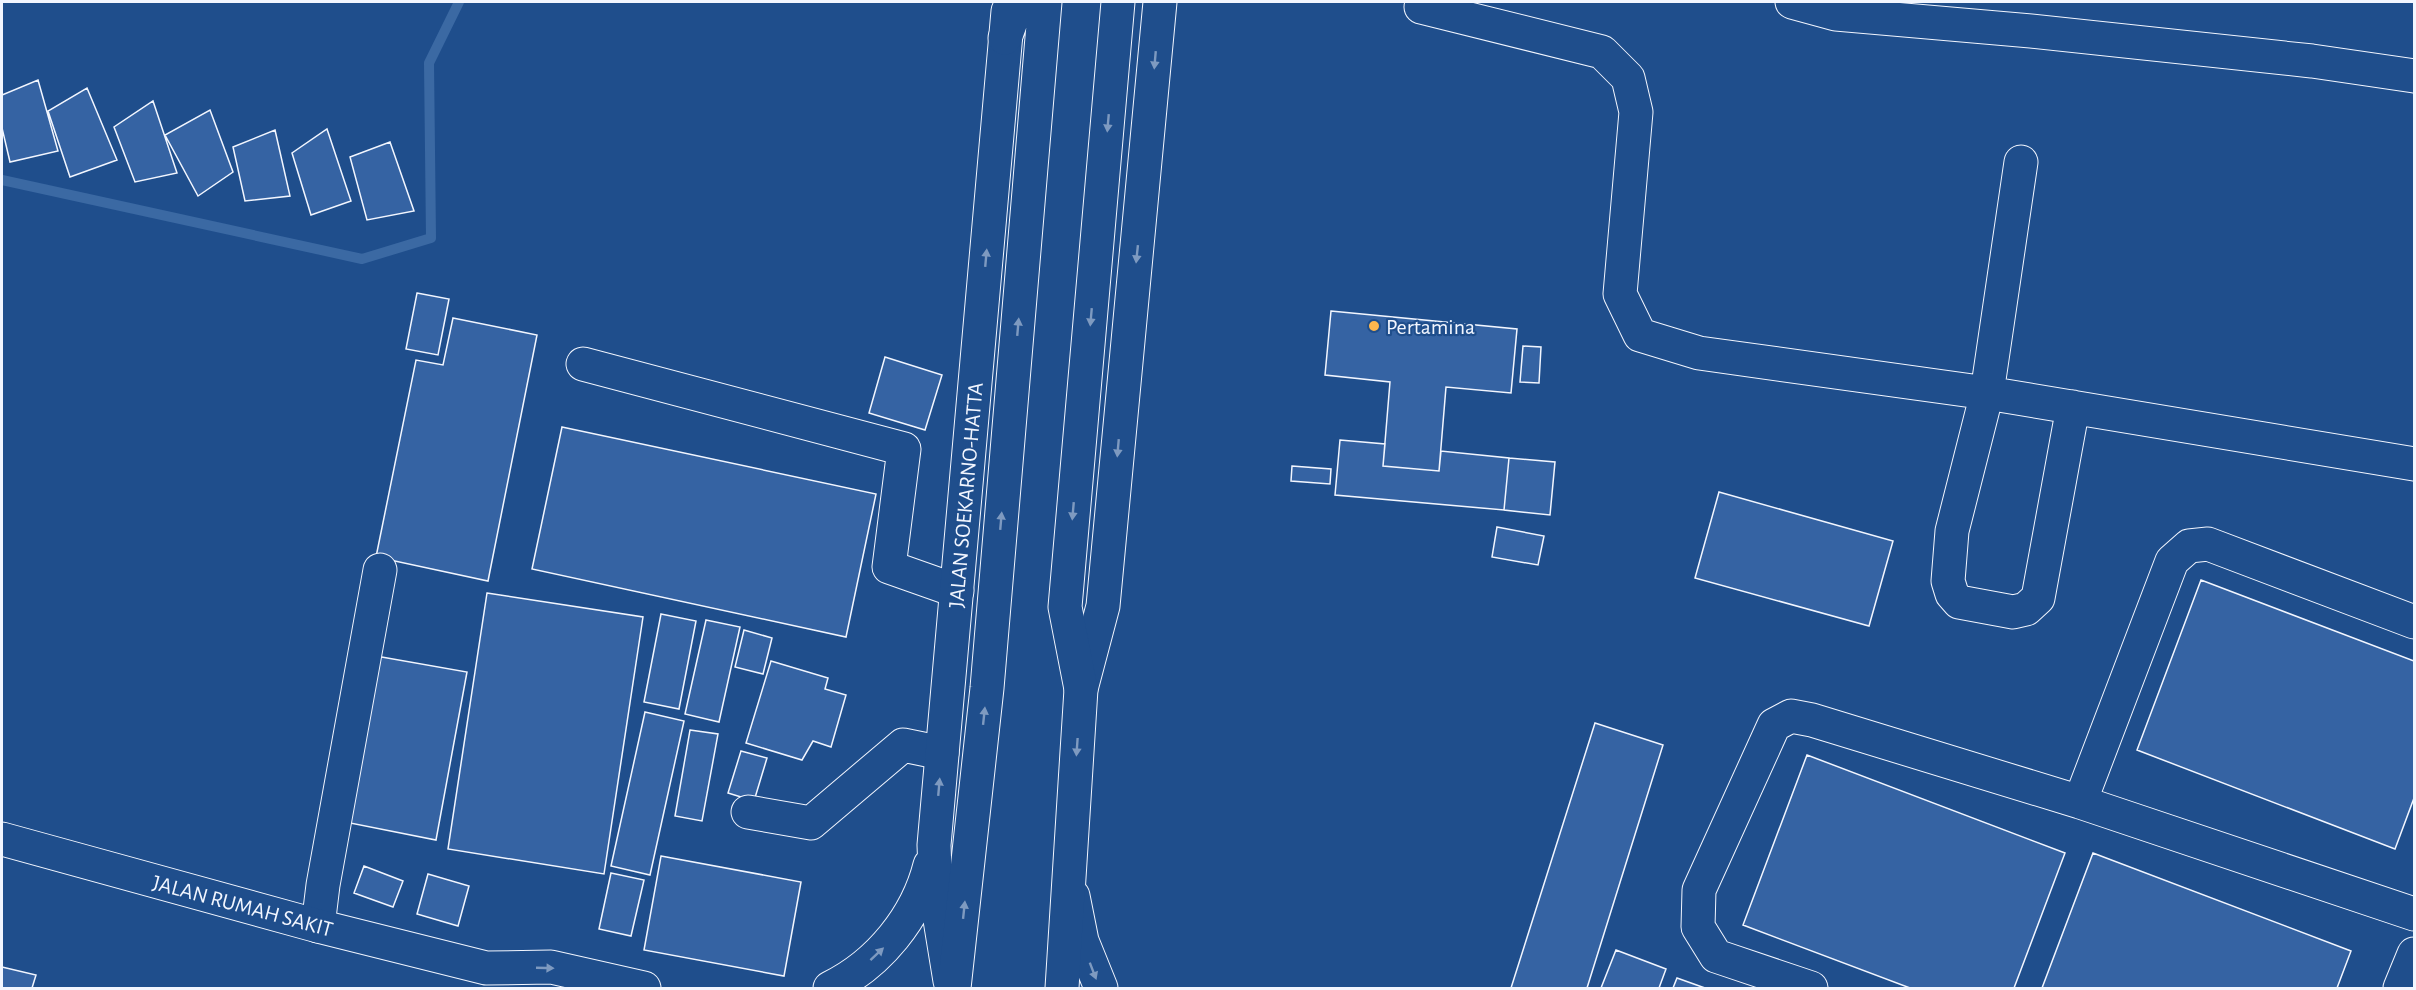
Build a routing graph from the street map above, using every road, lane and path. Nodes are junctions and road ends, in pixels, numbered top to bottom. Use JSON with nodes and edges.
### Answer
{"nodes":[{"id":1,"x":1009,"y":2,"type":"edge"},
{"id":2,"x":1018,"y":2,"type":"edge"},
{"id":3,"x":1045,"y":2,"type":"edge"},
{"id":4,"x":1119,"y":2,"type":"edge"},
{"id":5,"x":1160,"y":2,"type":"edge"},
{"id":6,"x":1792,"y":2,"type":"edge"},
{"id":7,"x":1415,"y":3,"type":"edge"},
{"id":8,"x":1005,"y":39,"type":"junction"},
{"id":9,"x":2415,"y":76,"type":"edge"},
{"id":10,"x":2020,"y":162,"type":"dead end"},
{"id":11,"x":583,"y":364,"type":"dead end"},
{"id":12,"x":1987,"y":393,"type":"junction"},
{"id":13,"x":2073,"y":407,"type":"junction"},
{"id":14,"x":2415,"y":464,"type":"edge"},
{"id":15,"x":380,"y":570,"type":"dead end"},
{"id":16,"x":957,"y":591,"type":"junction"},
{"id":17,"x":2415,"y":622,"type":"edge"},
{"id":18,"x":1081,"y":689,"type":"junction"},
{"id":19,"x":942,"y":753,"type":"junction"},
{"id":20,"x":2080,"y":802,"type":"junction"},
{"id":21,"x":748,"y":812,"type":"dead end"},
{"id":22,"x":2,"y":839,"type":"edge"},
{"id":23,"x":934,"y":845,"type":"junction"},
{"id":24,"x":1069,"y":874,"type":"junction"},
{"id":25,"x":2415,"y":914,"type":"edge"},
{"id":26,"x":318,"y":926,"type":"junction"},
{"id":27,"x":2415,"y":954,"type":"edge"},
{"id":28,"x":486,"y":968,"type":"junction"},
{"id":29,"x":519,"y":988,"type":"edge"},
{"id":30,"x":644,"y":988,"type":"edge"},
{"id":31,"x":830,"y":988,"type":"edge"},
{"id":32,"x":952,"y":988,"type":"edge"},
{"id":33,"x":1062,"y":988,"type":"edge"},
{"id":34,"x":1101,"y":988,"type":"edge"},
{"id":35,"x":1811,"y":988,"type":"edge"},
{"id":36,"x":2400,"y":988,"type":"edge"}],
"edges":[{"from":1,"to":8,"type":"main road","name":"JALAN SOEKARNO-HATTA"},
{"from":2,"to":8,"type":"main road"},
{"from":32,"to":3,"type":"main road","name":"JALAN SOEKARNO-HATTA","one_way":true},
{"from":4,"to":18,"type":"main road","one_way":true},
{"from":5,"to":18,"type":"main road","one_way":true},
{"from":6,"to":9,"type":"main road"},
{"from":7,"to":12,"type":"main road"},
{"from":16,"to":8,"type":"main road","name":"JALAN SOEKARNO-HATTA","one_way":true},
{"from":10,"to":12,"type":"main road"},
{"from":11,"to":16,"type":"main road"},
{"from":12,"to":13,"type":"main road"},
{"from":12,"to":13,"type":"main road"},
{"from":13,"to":14,"type":"main road"},
{"from":15,"to":26,"type":"main road"},
{"from":16,"to":19,"type":"main road","name":"JALAN SOEKARNO-HATTA"},
{"from":17,"to":20,"type":"main road"},
{"from":18,"to":24,"type":"main road","one_way":true},
{"from":19,"to":21,"type":"main road"},
{"from":23,"to":19,"type":"main road","name":"JALAN SOEKARNO-HATTA","one_way":true},
{"from":20,"to":25,"type":"main road"},
{"from":20,"to":35,"type":"main road"},
{"from":22,"to":26,"type":"main road","name":"JALAN RUMAH SAKIT"},
{"from":31,"to":23,"type":"main road","one_way":true},
{"from":23,"to":32,"type":"main road","name":"JALAN SOEKARNO-HATTA"},
{"from":24,"to":33,"type":"main road"},
{"from":24,"to":34,"type":"main road","one_way":true},
{"from":26,"to":28,"type":"main road","name":"JALAN RUMAH SAKIT"},
{"from":27,"to":36,"type":"main road"},
{"from":28,"to":29,"type":"main road","name":"JALAN RUMAH SAKIT"},
{"from":28,"to":30,"type":"main road","name":"JALAN RUMAH SAKIT","one_way":true}]}
